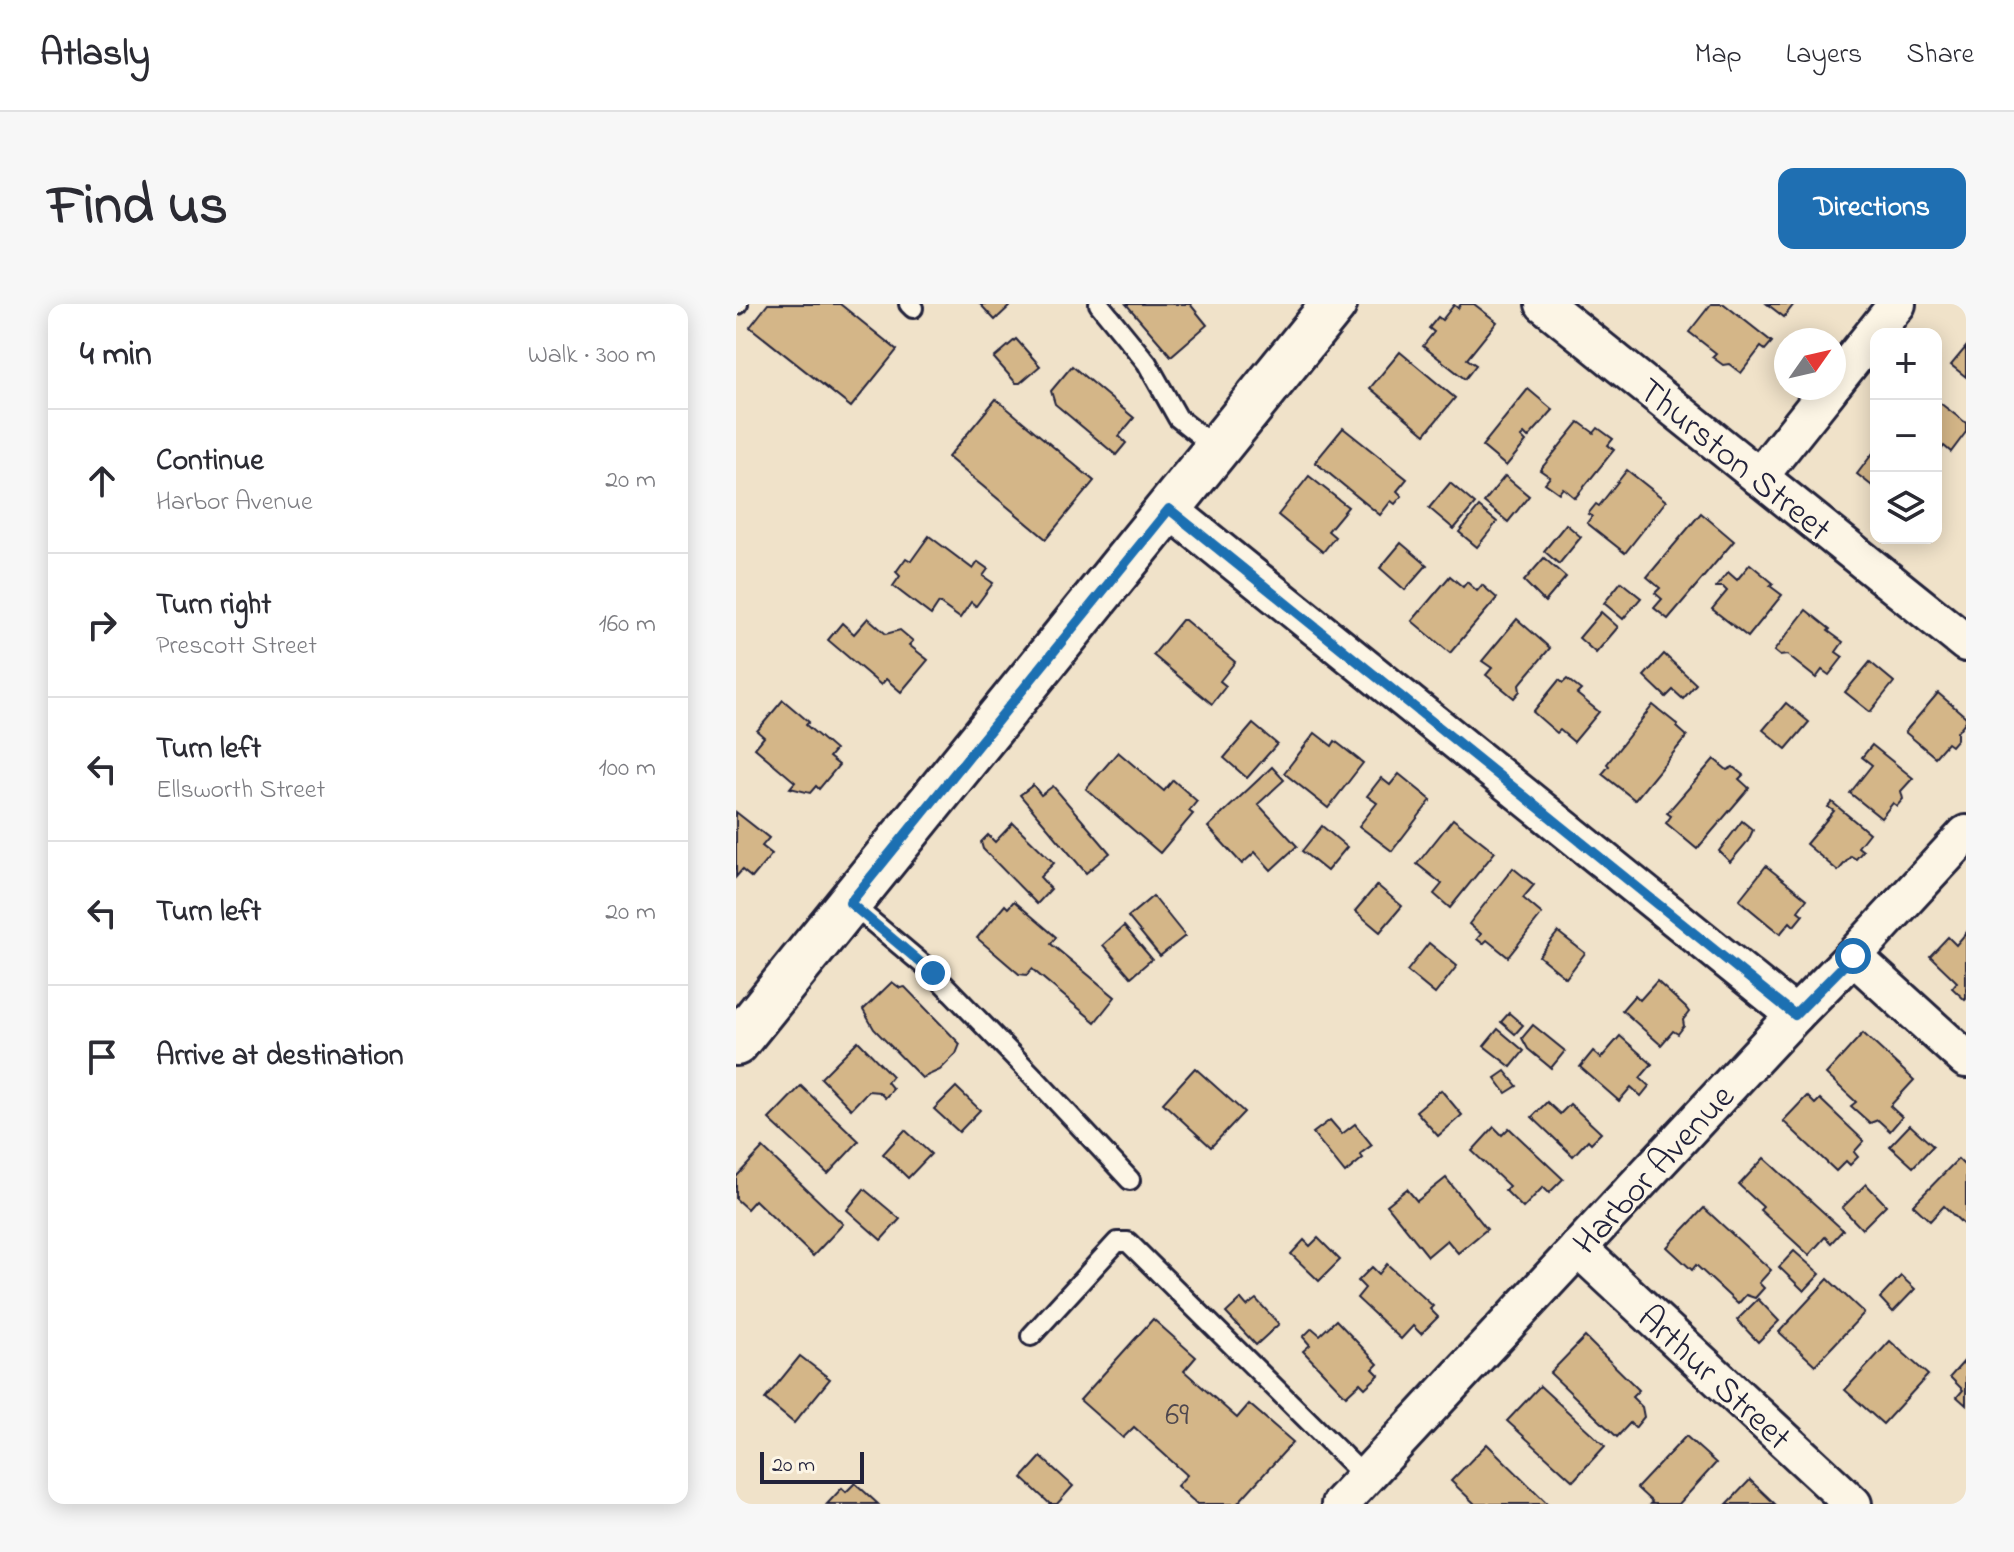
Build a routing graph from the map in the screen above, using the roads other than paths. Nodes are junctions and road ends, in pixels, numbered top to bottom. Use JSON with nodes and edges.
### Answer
{"nodes":[{"id":1,"x":1099,"y":304,"type":"edge"},
{"id":2,"x":1334,"y":304,"type":"edge"},
{"id":3,"x":1544,"y":304,"type":"edge"},
{"id":4,"x":1897,"y":304,"type":"edge"},
{"id":5,"x":1846,"y":368,"type":"edge"},
{"id":6,"x":1820,"y":400,"type":"edge"},
{"id":7,"x":1217,"y":449,"type":"junction"},
{"id":8,"x":1759,"y":477,"type":"junction"},
{"id":9,"x":1169,"y":509,"type":"junction"},
{"id":10,"x":1966,"y":643,"type":"edge"},
{"id":11,"x":1966,"y":834,"type":"edge"},
{"id":12,"x":850,"y":903,"type":"junction"},
{"id":13,"x":1853,"y":956,"type":"junction"},
{"id":14,"x":1795,"y":1015,"type":"junction"},
{"id":15,"x":736,"y":1043,"type":"edge"},
{"id":16,"x":1966,"y":1059,"type":"edge"},
{"id":17,"x":1130,"y":1180,"type":"dead end"},
{"id":18,"x":1578,"y":1248,"type":"junction"},
{"id":19,"x":1031,"y":1336,"type":"dead end"},
{"id":20,"x":1365,"y":1477,"type":"junction"},
{"id":21,"x":1340,"y":1504,"type":"edge"},
{"id":22,"x":1853,"y":1504,"type":"edge"}],
"edges":[{"from":1,"to":7,"type":"lane"},
{"from":2,"to":7,"type":"street"},
{"from":3,"to":8,"type":"street","name":"Thurston Street"},
{"from":4,"to":5,"type":"street"},
{"from":6,"to":8,"type":"street"},
{"from":7,"to":9,"type":"street"},
{"from":8,"to":10,"type":"street","name":"Thurston Street"},
{"from":9,"to":12,"type":"street"},
{"from":9,"to":14,"type":"street"},
{"from":11,"to":13,"type":"street","name":"Harbor Avenue"},
{"from":12,"to":15,"type":"street"},
{"from":12,"to":17,"type":"lane"},
{"from":13,"to":14,"type":"street","name":"Harbor Avenue"},
{"from":13,"to":16,"type":"street"},
{"from":14,"to":18,"type":"street","name":"Harbor Avenue"},
{"from":18,"to":20,"type":"street","name":"Harbor Avenue"},
{"from":18,"to":22,"type":"street","name":"Arthur Street"},
{"from":19,"to":20,"type":"lane"},
{"from":20,"to":21,"type":"street","name":"Harbor Avenue"}]}
